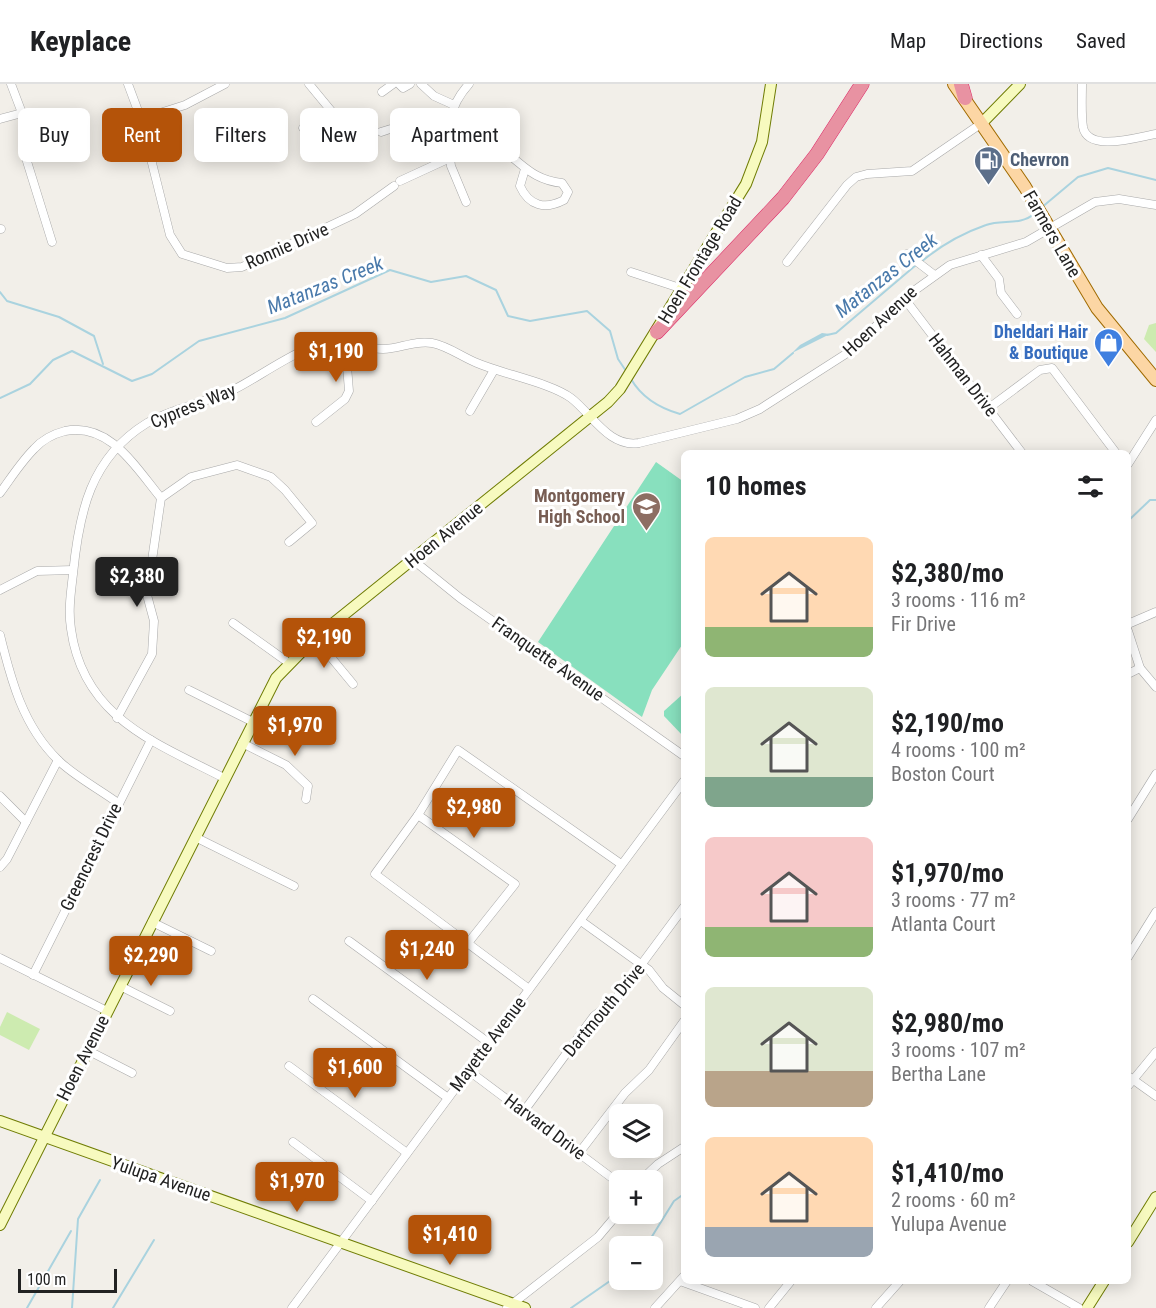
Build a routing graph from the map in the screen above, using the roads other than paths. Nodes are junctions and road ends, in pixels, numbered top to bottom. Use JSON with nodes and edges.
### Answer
{"nodes":[{"id":1,"x":11,"y":84,"type":"edge"},
{"id":2,"x":128,"y":84,"type":"edge"},
{"id":3,"x":225,"y":84,"type":"edge"},
{"id":4,"x":309,"y":84,"type":"edge"},
{"id":5,"x":393,"y":84,"type":"edge"},
{"id":6,"x":399,"y":84,"type":"edge"},
{"id":7,"x":410,"y":84,"type":"edge"},
{"id":8,"x":421,"y":84,"type":"edge"},
{"id":9,"x":469,"y":84,"type":"edge"},
{"id":10,"x":771,"y":84,"type":"edge"},
{"id":11,"x":862,"y":84,"type":"edge"},
{"id":12,"x":954,"y":84,"type":"edge"},
{"id":13,"x":961,"y":84,"type":"edge"},
{"id":14,"x":1020,"y":84,"type":"edge"},
{"id":15,"x":1082,"y":84,"type":"edge"},
{"id":16,"x":382,"y":92,"type":"dead end"},
{"id":17,"x":965,"y":99,"type":"junction"},
{"id":18,"x":454,"y":105,"type":"junction"},
{"id":19,"x":20,"y":108,"type":"edge"},
{"id":20,"x":137,"y":108,"type":"edge"},
{"id":21,"x":176,"y":108,"type":"edge"},
{"id":22,"x":329,"y":108,"type":"edge"},
{"id":23,"x":453,"y":108,"type":"edge"},
{"id":24,"x":18,"y":114,"type":"edge"},
{"id":25,"x":0,"y":118,"type":"edge"},
{"id":26,"x":982,"y":123,"type":"junction"},
{"id":27,"x":390,"y":129,"type":"edge"},
{"id":28,"x":381,"y":132,"type":"dead end"},
{"id":29,"x":1156,"y":134,"type":"edge"},
{"id":30,"x":27,"y":162,"type":"edge"},
{"id":31,"x":152,"y":162,"type":"edge"},
{"id":32,"x":442,"y":162,"type":"edge"},
{"id":33,"x":450,"y":162,"type":"edge"},
{"id":34,"x":520,"y":162,"type":"edge"},
{"id":35,"x":525,"y":169,"type":"junction"},
{"id":36,"x":466,"y":202,"type":"dead end"},
{"id":37,"x":1156,"y":205,"type":"edge"},
{"id":38,"x":1049,"y":230,"type":"junction"},
{"id":39,"x":52,"y":242,"type":"dead end"},
{"id":40,"x":910,"y":255,"type":"dead end"},
{"id":41,"x":981,"y":255,"type":"junction"},
{"id":42,"x":787,"y":262,"type":"dead end"},
{"id":43,"x":631,"y":272,"type":"dead end"},
{"id":44,"x":933,"y":274,"type":"junction"},
{"id":45,"x":683,"y":289,"type":"junction"},
{"id":46,"x":904,"y":298,"type":"junction"},
{"id":47,"x":1017,"y":314,"type":"dead end"},
{"id":48,"x":657,"y":332,"type":"junction"},
{"id":49,"x":345,"y":341,"type":"junction"},
{"id":50,"x":494,"y":370,"type":"junction"},
{"id":51,"x":1156,"y":380,"type":"edge"},
{"id":52,"x":989,"y":408,"type":"junction"},
{"id":53,"x":471,"y":411,"type":"dead end"},
{"id":54,"x":590,"y":416,"type":"junction"},
{"id":55,"x":1156,"y":420,"type":"edge"},
{"id":56,"x":316,"y":422,"type":"dead end"},
{"id":57,"x":119,"y":447,"type":"junction"},
{"id":58,"x":1020,"y":450,"type":"edge"},
{"id":59,"x":1114,"y":450,"type":"edge"},
{"id":60,"x":1131,"y":459,"type":"edge"},
{"id":61,"x":0,"y":493,"type":"edge"},
{"id":62,"x":161,"y":498,"type":"junction"},
{"id":63,"x":289,"y":542,"type":"dead end"},
{"id":64,"x":413,"y":560,"type":"junction"},
{"id":65,"x":73,"y":570,"type":"junction"},
{"id":66,"x":0,"y":590,"type":"edge"},
{"id":67,"x":1156,"y":612,"type":"edge"},
{"id":68,"x":233,"y":623,"type":"dead end"},
{"id":69,"x":1131,"y":623,"type":"edge"},
{"id":70,"x":0,"y":635,"type":"edge"},
{"id":71,"x":315,"y":638,"type":"junction"},
{"id":72,"x":1131,"y":640,"type":"edge"},
{"id":73,"x":289,"y":663,"type":"junction"},
{"id":74,"x":1140,"y":668,"type":"junction"},
{"id":75,"x":1131,"y":672,"type":"edge"},
{"id":76,"x":353,"y":684,"type":"dead end"},
{"id":77,"x":1156,"y":687,"type":"edge"},
{"id":78,"x":189,"y":690,"type":"dead end"},
{"id":79,"x":117,"y":718,"type":"junction"},
{"id":80,"x":253,"y":722,"type":"junction"},
{"id":81,"x":151,"y":740,"type":"junction"},
{"id":82,"x":242,"y":743,"type":"junction"},
{"id":83,"x":681,"y":754,"type":"edge"},
{"id":84,"x":58,"y":760,"type":"junction"},
{"id":85,"x":1156,"y":774,"type":"edge"},
{"id":86,"x":224,"y":778,"type":"junction"},
{"id":87,"x":681,"y":785,"type":"edge"},
{"id":88,"x":0,"y":796,"type":"edge"},
{"id":89,"x":306,"y":799,"type":"dead end"},
{"id":90,"x":118,"y":803,"type":"junction"},
{"id":91,"x":1131,"y":814,"type":"edge"},
{"id":92,"x":418,"y":815,"type":"junction"},
{"id":93,"x":26,"y":822,"type":"junction"},
{"id":94,"x":195,"y":837,"type":"junction"},
{"id":95,"x":621,"y":864,"type":"junction"},
{"id":96,"x":0,"y":867,"type":"edge"},
{"id":97,"x":294,"y":886,"type":"dead end"},
{"id":98,"x":681,"y":911,"type":"edge"},
{"id":99,"x":1156,"y":912,"type":"edge"},
{"id":100,"x":581,"y":921,"type":"junction"},
{"id":101,"x":152,"y":922,"type":"junction"},
{"id":102,"x":350,"y":941,"type":"dead end"},
{"id":103,"x":468,"y":943,"type":"junction"},
{"id":104,"x":211,"y":951,"type":"dead end"},
{"id":105,"x":1131,"y":952,"type":"edge"},
{"id":106,"x":0,"y":958,"type":"edge"},
{"id":107,"x":642,"y":965,"type":"junction"},
{"id":108,"x":33,"y":975,"type":"junction"},
{"id":109,"x":120,"y":986,"type":"junction"},
{"id":110,"x":529,"y":989,"type":"junction"},
{"id":111,"x":313,"y":999,"type":"dead end"},
{"id":112,"x":681,"y":1002,"type":"edge"},
{"id":113,"x":107,"y":1011,"type":"junction"},
{"id":114,"x":170,"y":1011,"type":"dead end"},
{"id":115,"x":681,"y":1025,"type":"edge"},
{"id":116,"x":489,"y":1043,"type":"junction"},
{"id":117,"x":87,"y":1050,"type":"junction"},
{"id":118,"x":1156,"y":1052,"type":"edge"},
{"id":119,"x":289,"y":1066,"type":"dead end"},
{"id":120,"x":469,"y":1071,"type":"junction"},
{"id":121,"x":132,"y":1073,"type":"dead end"},
{"id":122,"x":1131,"y":1079,"type":"edge"},
{"id":123,"x":1131,"y":1081,"type":"edge"},
{"id":124,"x":1156,"y":1096,"type":"edge"},
{"id":125,"x":448,"y":1098,"type":"junction"},
{"id":126,"x":524,"y":1112,"type":"junction"},
{"id":127,"x":0,"y":1121,"type":"edge"},
{"id":128,"x":44,"y":1137,"type":"junction"},
{"id":129,"x":293,"y":1142,"type":"dead end"},
{"id":130,"x":681,"y":1149,"type":"edge"},
{"id":131,"x":407,"y":1153,"type":"junction"},
{"id":132,"x":579,"y":1153,"type":"junction"},
{"id":133,"x":652,"y":1170,"type":"edge"},
{"id":134,"x":609,"y":1176,"type":"edge"},
{"id":135,"x":1156,"y":1197,"type":"edge"},
{"id":136,"x":372,"y":1201,"type":"junction"},
{"id":137,"x":609,"y":1224,"type":"edge"},
{"id":138,"x":0,"y":1225,"type":"edge"},
{"id":139,"x":1131,"y":1237,"type":"edge"},
{"id":140,"x":342,"y":1243,"type":"junction"},
{"id":141,"x":681,"y":1280,"type":"edge"},
{"id":142,"x":695,"y":1284,"type":"edge"},
{"id":143,"x":789,"y":1284,"type":"edge"},
{"id":144,"x":897,"y":1284,"type":"edge"},
{"id":145,"x":1005,"y":1284,"type":"edge"},
{"id":146,"x":1037,"y":1284,"type":"edge"},
{"id":147,"x":1102,"y":1284,"type":"edge"},
{"id":148,"x":510,"y":1306,"type":"edge"},
{"id":149,"x":292,"y":1308,"type":"edge"},
{"id":150,"x":525,"y":1308,"type":"edge"},
{"id":151,"x":655,"y":1308,"type":"edge"},
{"id":152,"x":755,"y":1308,"type":"edge"},
{"id":153,"x":769,"y":1308,"type":"edge"},
{"id":154,"x":876,"y":1308,"type":"edge"},
{"id":155,"x":989,"y":1308,"type":"edge"},
{"id":156,"x":1079,"y":1308,"type":"edge"},
{"id":157,"x":1087,"y":1308,"type":"edge"}],
"edges":[{"from":1,"to":19,"type":"street"},
{"from":2,"to":20,"type":"street","name":"Ronnie Drive"},
{"from":3,"to":21,"type":"street"},
{"from":4,"to":22,"type":"street"},
{"from":5,"to":16,"type":"street"},
{"from":6,"to":7,"type":"street"},
{"from":8,"to":18,"type":"street"},
{"from":9,"to":18,"type":"street"},
{"from":10,"to":45,"type":"street","name":"Hoen Frontage Road"},
{"from":11,"to":48,"type":"highway"},
{"from":12,"to":17,"type":"main road","name":"Farmers Lane"},
{"from":13,"to":17,"type":"highway"},
{"from":14,"to":26,"type":"street"},
{"from":15,"to":29,"type":"street"},
{"from":17,"to":26,"type":"main road","name":"Farmers Lane"},
{"from":18,"to":23,"type":"street"},
{"from":24,"to":25,"type":"street"},
{"from":26,"to":38,"type":"main road","name":"Farmers Lane"},
{"from":26,"to":42,"type":"street"},
{"from":27,"to":28,"type":"street"},
{"from":30,"to":39,"type":"street"},
{"from":31,"to":32,"type":"street","name":"Ronnie Drive"},
{"from":33,"to":36,"type":"street"},
{"from":34,"to":35,"type":"street","name":"Ronnie Drive"},
{"from":35,"to":35,"type":"street","name":"Ronnie Drive"},
{"from":37,"to":38,"type":"street","name":"Hoen Avenue"},
{"from":38,"to":41,"type":"street","name":"Hoen Avenue"},
{"from":38,"to":51,"type":"main road","name":"Farmers Lane"},
{"from":40,"to":44,"type":"street"},
{"from":41,"to":44,"type":"street","name":"Hoen Avenue"},
{"from":41,"to":47,"type":"street"},
{"from":43,"to":45,"type":"street"},
{"from":44,"to":46,"type":"street","name":"Hoen Avenue"},
{"from":45,"to":48,"type":"street","name":"Hoen Frontage Road"},
{"from":46,"to":52,"type":"street","name":"Hahman Drive"},
{"from":46,"to":54,"type":"street","name":"Hoen Avenue"},
{"from":48,"to":54,"type":"street","name":"Hoen Frontage Road"},
{"from":49,"to":50,"type":"street","name":"Cypress Way"},
{"from":49,"to":56,"type":"street"},
{"from":49,"to":57,"type":"street","name":"Cypress Way"},
{"from":50,"to":53,"type":"street"},
{"from":50,"to":54,"type":"street","name":"Cypress Way"},
{"from":52,"to":58,"type":"street","name":"Hahman Drive"},
{"from":52,"to":59,"type":"street"},
{"from":54,"to":64,"type":"street","name":"Hoen Avenue"},
{"from":55,"to":60,"type":"street"},
{"from":57,"to":61,"type":"street"},
{"from":57,"to":62,"type":"street"},
{"from":57,"to":65,"type":"street","name":"Cypress Way"},
{"from":62,"to":63,"type":"street"},
{"from":62,"to":79,"type":"street"},
{"from":64,"to":71,"type":"street","name":"Hoen Avenue"},
{"from":64,"to":83,"type":"street","name":"Franquette Avenue"},
{"from":65,"to":66,"type":"street"},
{"from":65,"to":79,"type":"street","name":"Cypress Way"},
{"from":67,"to":69,"type":"street"},
{"from":68,"to":73,"type":"street"},
{"from":70,"to":84,"type":"street"},
{"from":71,"to":73,"type":"street","name":"Hoen Avenue"},
{"from":71,"to":76,"type":"street"},
{"from":72,"to":74,"type":"street"},
{"from":73,"to":80,"type":"street","name":"Hoen Avenue"},
{"from":74,"to":75,"type":"street"},
{"from":74,"to":77,"type":"street"},
{"from":78,"to":80,"type":"street"},
{"from":79,"to":81,"type":"street","name":"Cypress Way"},
{"from":80,"to":82,"type":"street","name":"Hoen Avenue"},
{"from":81,"to":86,"type":"street","name":"Cypress Way"},
{"from":81,"to":90,"type":"street","name":"Greencrest Drive"},
{"from":82,"to":86,"type":"street","name":"Hoen Avenue"},
{"from":82,"to":89,"type":"street"},
{"from":84,"to":90,"type":"street"},
{"from":84,"to":93,"type":"street"},
{"from":85,"to":91,"type":"street"},
{"from":86,"to":94,"type":"street","name":"Hoen Avenue"},
{"from":87,"to":95,"type":"street","name":"Mayette Avenue"},
{"from":88,"to":93,"type":"street"},
{"from":90,"to":108,"type":"street","name":"Greencrest Drive"},
{"from":92,"to":95,"type":"street"},
{"from":92,"to":103,"type":"street"},
{"from":92,"to":103,"type":"street"},
{"from":93,"to":96,"type":"street"},
{"from":94,"to":97,"type":"street"},
{"from":94,"to":101,"type":"street","name":"Hoen Avenue"},
{"from":95,"to":100,"type":"street","name":"Mayette Avenue"},
{"from":98,"to":107,"type":"street","name":"Dartmouth Drive"},
{"from":99,"to":105,"type":"street"},
{"from":100,"to":107,"type":"street"},
{"from":100,"to":110,"type":"street","name":"Mayette Avenue"},
{"from":101,"to":104,"type":"street"},
{"from":101,"to":109,"type":"street","name":"Hoen Avenue"},
{"from":102,"to":116,"type":"street"},
{"from":103,"to":110,"type":"street"},
{"from":106,"to":108,"type":"street"},
{"from":107,"to":112,"type":"street"},
{"from":107,"to":126,"type":"street","name":"Dartmouth Drive"},
{"from":108,"to":113,"type":"street"},
{"from":109,"to":113,"type":"street","name":"Hoen Avenue"},
{"from":109,"to":114,"type":"street"},
{"from":110,"to":116,"type":"street","name":"Mayette Avenue"},
{"from":111,"to":125,"type":"street"},
{"from":113,"to":117,"type":"street","name":"Hoen Avenue"},
{"from":115,"to":132,"type":"street"},
{"from":116,"to":120,"type":"street","name":"Mayette Avenue"},
{"from":117,"to":121,"type":"street"},
{"from":117,"to":128,"type":"street","name":"Hoen Avenue"},
{"from":118,"to":122,"type":"street"},
{"from":119,"to":131,"type":"street"},
{"from":120,"to":125,"type":"street","name":"Mayette Avenue"},
{"from":120,"to":126,"type":"street","name":"Harvard Drive"},
{"from":123,"to":124,"type":"street"},
{"from":125,"to":131,"type":"street","name":"Mayette Avenue"},
{"from":126,"to":132,"type":"street","name":"Harvard Drive"},
{"from":127,"to":128,"type":"street","name":"Yulupa Avenue"},
{"from":128,"to":138,"type":"street","name":"Hoen Avenue"},
{"from":128,"to":140,"type":"street","name":"Yulupa Avenue"},
{"from":129,"to":136,"type":"street"},
{"from":130,"to":133,"type":"street"},
{"from":131,"to":136,"type":"street","name":"Mayette Avenue"},
{"from":132,"to":134,"type":"street","name":"Harvard Drive"},
{"from":135,"to":139,"type":"street"},
{"from":136,"to":140,"type":"street","name":"Mayette Avenue"},
{"from":137,"to":148,"type":"street"},
{"from":140,"to":148,"type":"street","name":"Yulupa Avenue"},
{"from":140,"to":149,"type":"street","name":"Mayette Avenue"},
{"from":141,"to":151,"type":"street"},
{"from":142,"to":152,"type":"street"},
{"from":143,"to":153,"type":"street"},
{"from":144,"to":154,"type":"street"},
{"from":145,"to":155,"type":"street"},
{"from":146,"to":156,"type":"street"},
{"from":147,"to":157,"type":"street"},
{"from":148,"to":150,"type":"street","name":"Yulupa Avenue"}]}
